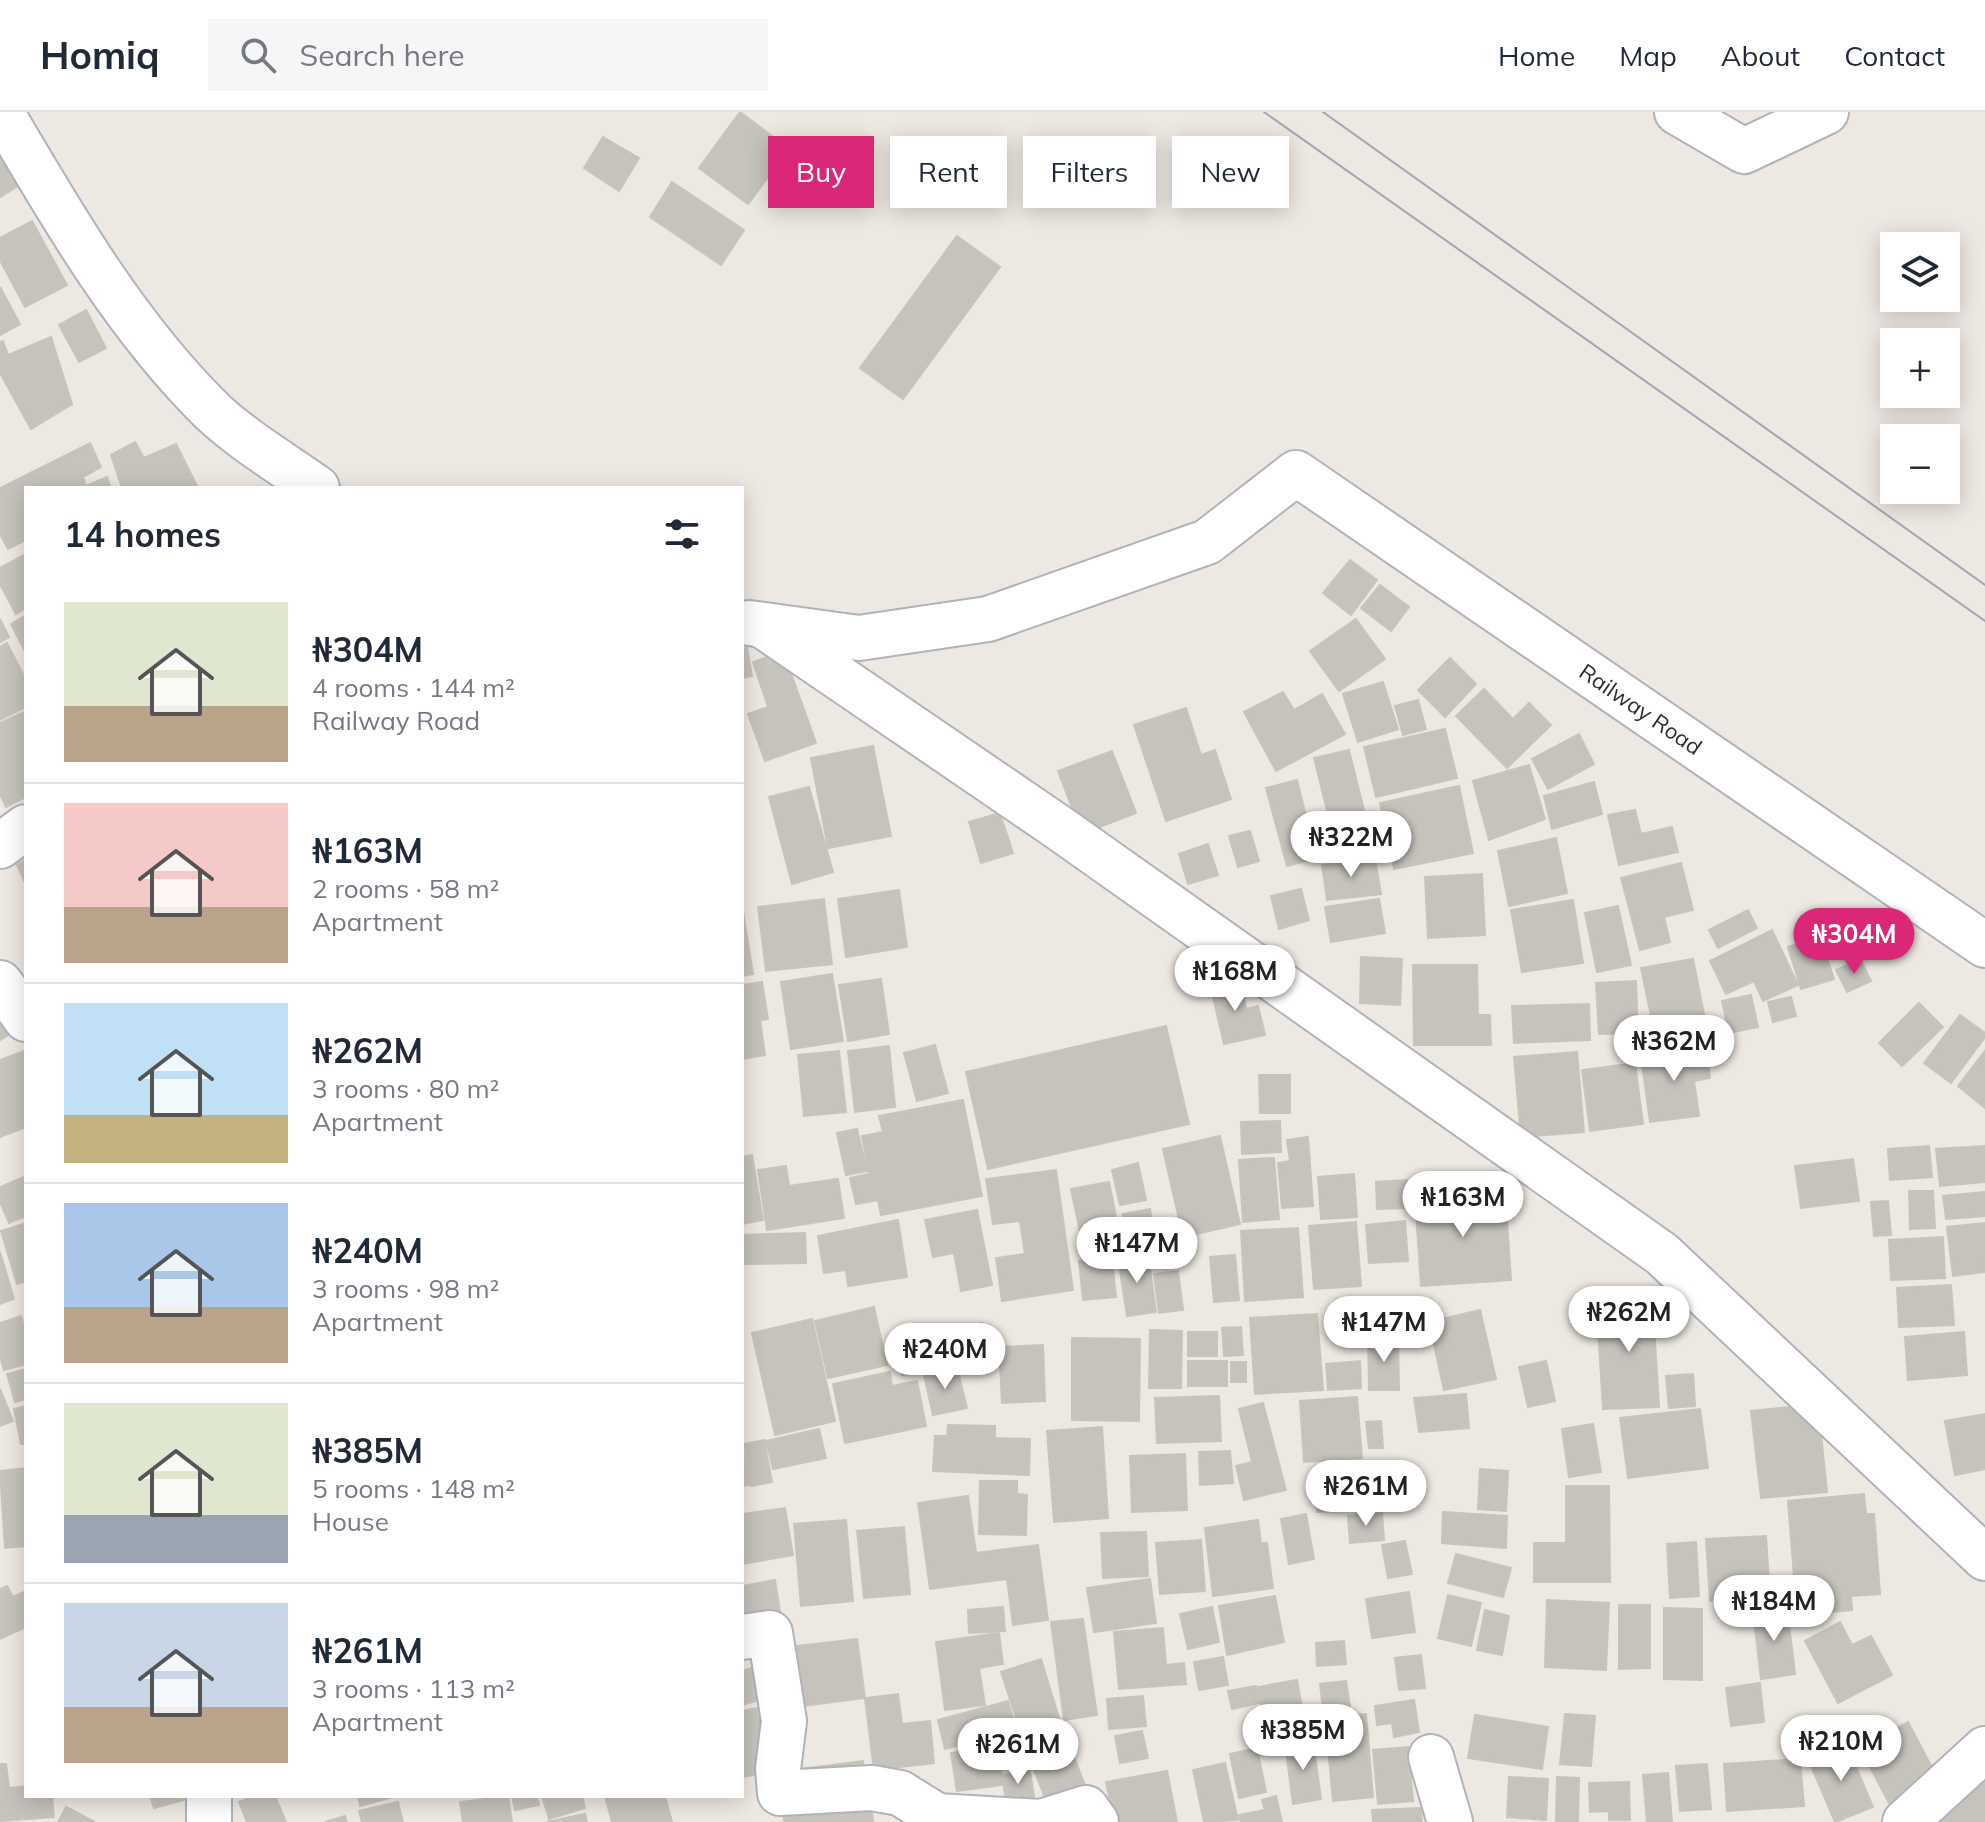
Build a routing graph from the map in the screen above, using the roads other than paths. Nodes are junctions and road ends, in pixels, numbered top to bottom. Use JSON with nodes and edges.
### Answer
{"nodes":[{"id":1,"x":1,"y":112,"type":"edge"},
{"id":2,"x":1677,"y":112,"type":"edge"},
{"id":3,"x":1826,"y":112,"type":"edge"},
{"id":4,"x":314,"y":486,"type":"edge"},
{"id":5,"x":752,"y":623,"type":"edge"},
{"id":6,"x":24,"y":828,"type":"edge"},
{"id":7,"x":0,"y":846,"type":"edge"},
{"id":8,"x":1985,"y":945,"type":"edge"},
{"id":9,"x":0,"y":983,"type":"edge"},
{"id":10,"x":24,"y":1016,"type":"edge"},
{"id":11,"x":1985,"y":1558,"type":"edge"},
{"id":12,"x":744,"y":1637,"type":"edge"},
{"id":13,"x":1985,"y":1749,"type":"edge"},
{"id":14,"x":1431,"y":1757,"type":"dead end"},
{"id":15,"x":209,"y":1798,"type":"edge"},
{"id":16,"x":209,"y":1822,"type":"edge"},
{"id":17,"x":1096,"y":1822,"type":"edge"},
{"id":18,"x":1450,"y":1822,"type":"edge"},
{"id":19,"x":1905,"y":1822,"type":"edge"}],
"edges":[{"from":1,"to":4,"type":"street"},
{"from":2,"to":3,"type":"street"},
{"from":5,"to":8,"type":"street","name":"Railway Road"},
{"from":5,"to":11,"type":"street"},
{"from":6,"to":7,"type":"street"},
{"from":9,"to":10,"type":"street"},
{"from":12,"to":17,"type":"street"},
{"from":13,"to":19,"type":"street"},
{"from":14,"to":18,"type":"street"},
{"from":15,"to":16,"type":"street"}]}
